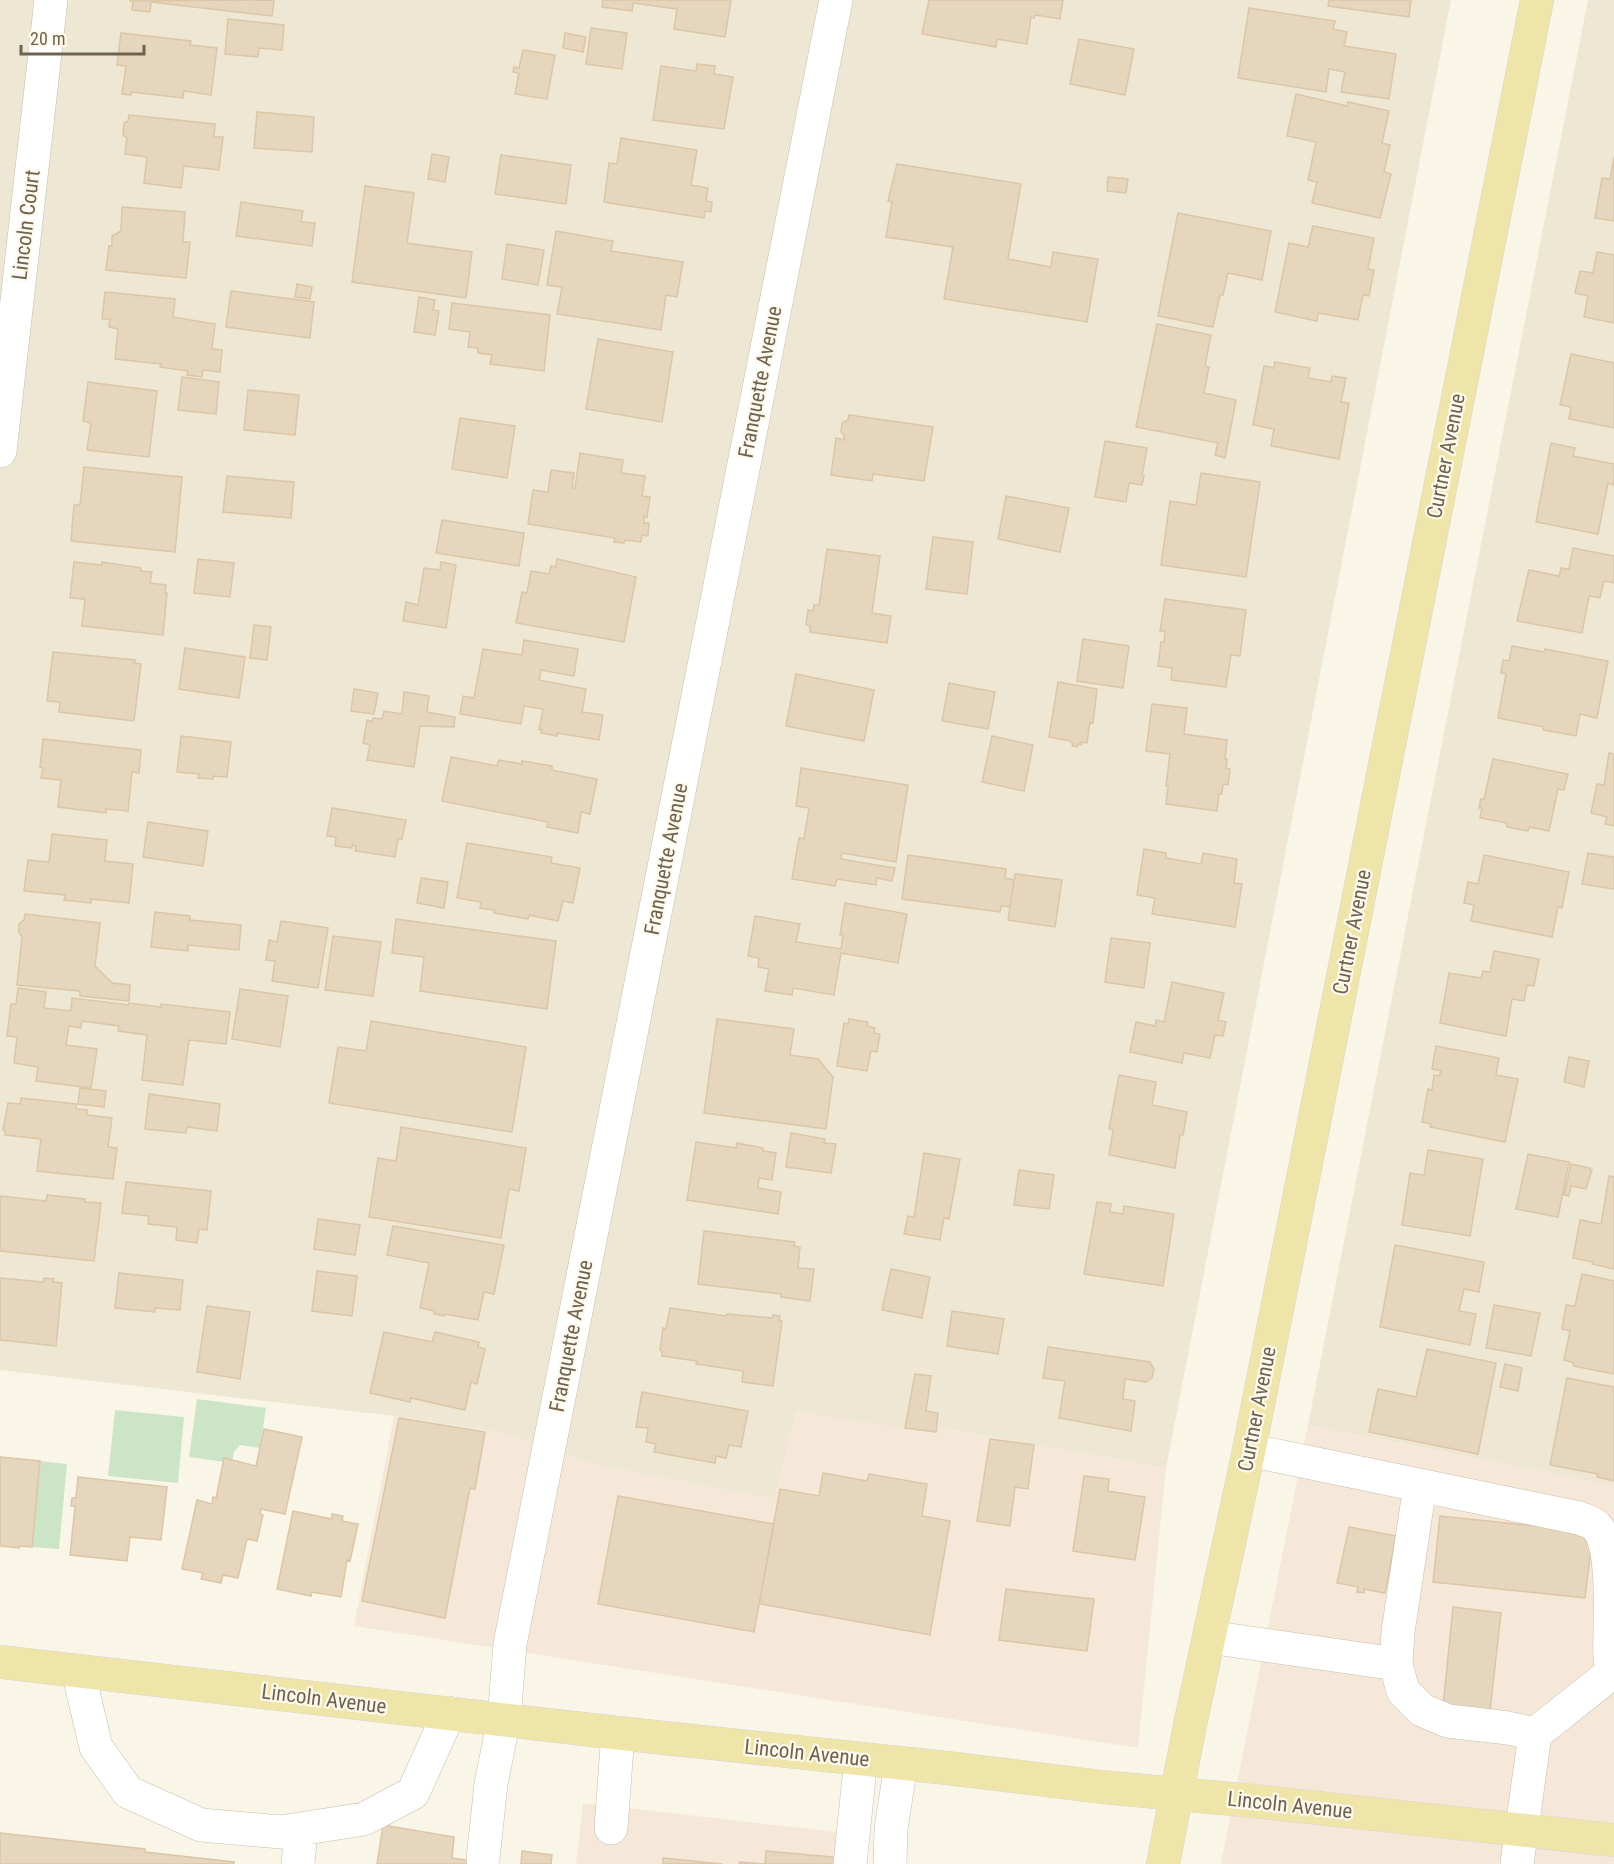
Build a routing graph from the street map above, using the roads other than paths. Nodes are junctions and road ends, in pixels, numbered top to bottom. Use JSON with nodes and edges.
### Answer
{"nodes":[{"id":1,"x":51,"y":0,"type":"edge"},
{"id":2,"x":836,"y":0,"type":"edge"},
{"id":3,"x":1537,"y":0,"type":"edge"},
{"id":4,"x":0,"y":451,"type":"edge"},
{"id":5,"x":1249,"y":1450,"type":"junction"},
{"id":6,"x":1420,"y":1486,"type":"junction"},
{"id":7,"x":1209,"y":1637,"type":"junction"},
{"id":8,"x":0,"y":1662,"type":"edge"},
{"id":9,"x":1396,"y":1664,"type":"junction"},
{"id":10,"x":78,"y":1671,"type":"junction"},
{"id":11,"x":1613,"y":1672,"type":"edge"},
{"id":12,"x":449,"y":1713,"type":"junction"},
{"id":13,"x":504,"y":1719,"type":"junction"},
{"id":14,"x":618,"y":1733,"type":"junction"},
{"id":15,"x":1535,"y":1734,"type":"junction"},
{"id":16,"x":861,"y":1759,"type":"junction"},
{"id":17,"x":901,"y":1764,"type":"junction"},
{"id":18,"x":1177,"y":1793,"type":"junction"},
{"id":19,"x":611,"y":1828,"type":"dead end"},
{"id":20,"x":301,"y":1829,"type":"junction"},
{"id":21,"x":1522,"y":1831,"type":"junction"},
{"id":22,"x":1614,"y":1840,"type":"edge"},
{"id":23,"x":483,"y":1859,"type":"dead end"},
{"id":24,"x":298,"y":1864,"type":"edge"},
{"id":25,"x":850,"y":1864,"type":"edge"},
{"id":26,"x":890,"y":1864,"type":"edge"},
{"id":27,"x":1163,"y":1864,"type":"edge"},
{"id":28,"x":1517,"y":1864,"type":"edge"}],
"edges":[{"from":1,"to":4,"type":"street","name":"Lincoln Court"},
{"from":2,"to":13,"type":"street","name":"Franquette Avenue"},
{"from":3,"to":5,"type":"main road","name":"Curtner Avenue"},
{"from":5,"to":6,"type":"street"},
{"from":5,"to":7,"type":"main road","name":"Curtner Avenue"},
{"from":6,"to":9,"type":"street"},
{"from":6,"to":11,"type":"street"},
{"from":7,"to":9,"type":"street"},
{"from":7,"to":18,"type":"main road","name":"Curtner Avenue"},
{"from":8,"to":10,"type":"main road","name":"Lincoln Avenue"},
{"from":9,"to":15,"type":"street"},
{"from":10,"to":12,"type":"main road","name":"Lincoln Avenue"},
{"from":10,"to":20,"type":"street"},
{"from":11,"to":15,"type":"street"},
{"from":12,"to":13,"type":"main road","name":"Lincoln Avenue"},
{"from":12,"to":20,"type":"street"},
{"from":13,"to":14,"type":"main road","name":"Lincoln Avenue"},
{"from":13,"to":23,"type":"street","name":"Franquette Avenue"},
{"from":14,"to":16,"type":"main road","name":"Lincoln Avenue"},
{"from":14,"to":19,"type":"street"},
{"from":15,"to":21,"type":"street"},
{"from":16,"to":17,"type":"main road","name":"Lincoln Avenue"},
{"from":16,"to":25,"type":"street"},
{"from":17,"to":18,"type":"main road","name":"Lincoln Avenue"},
{"from":17,"to":26,"type":"street"},
{"from":18,"to":21,"type":"main road","name":"Lincoln Avenue"},
{"from":18,"to":27,"type":"main road","name":"Curtner Avenue"},
{"from":20,"to":24,"type":"street"},
{"from":21,"to":22,"type":"main road","name":"Lincoln Avenue"},
{"from":21,"to":28,"type":"street"}]}
